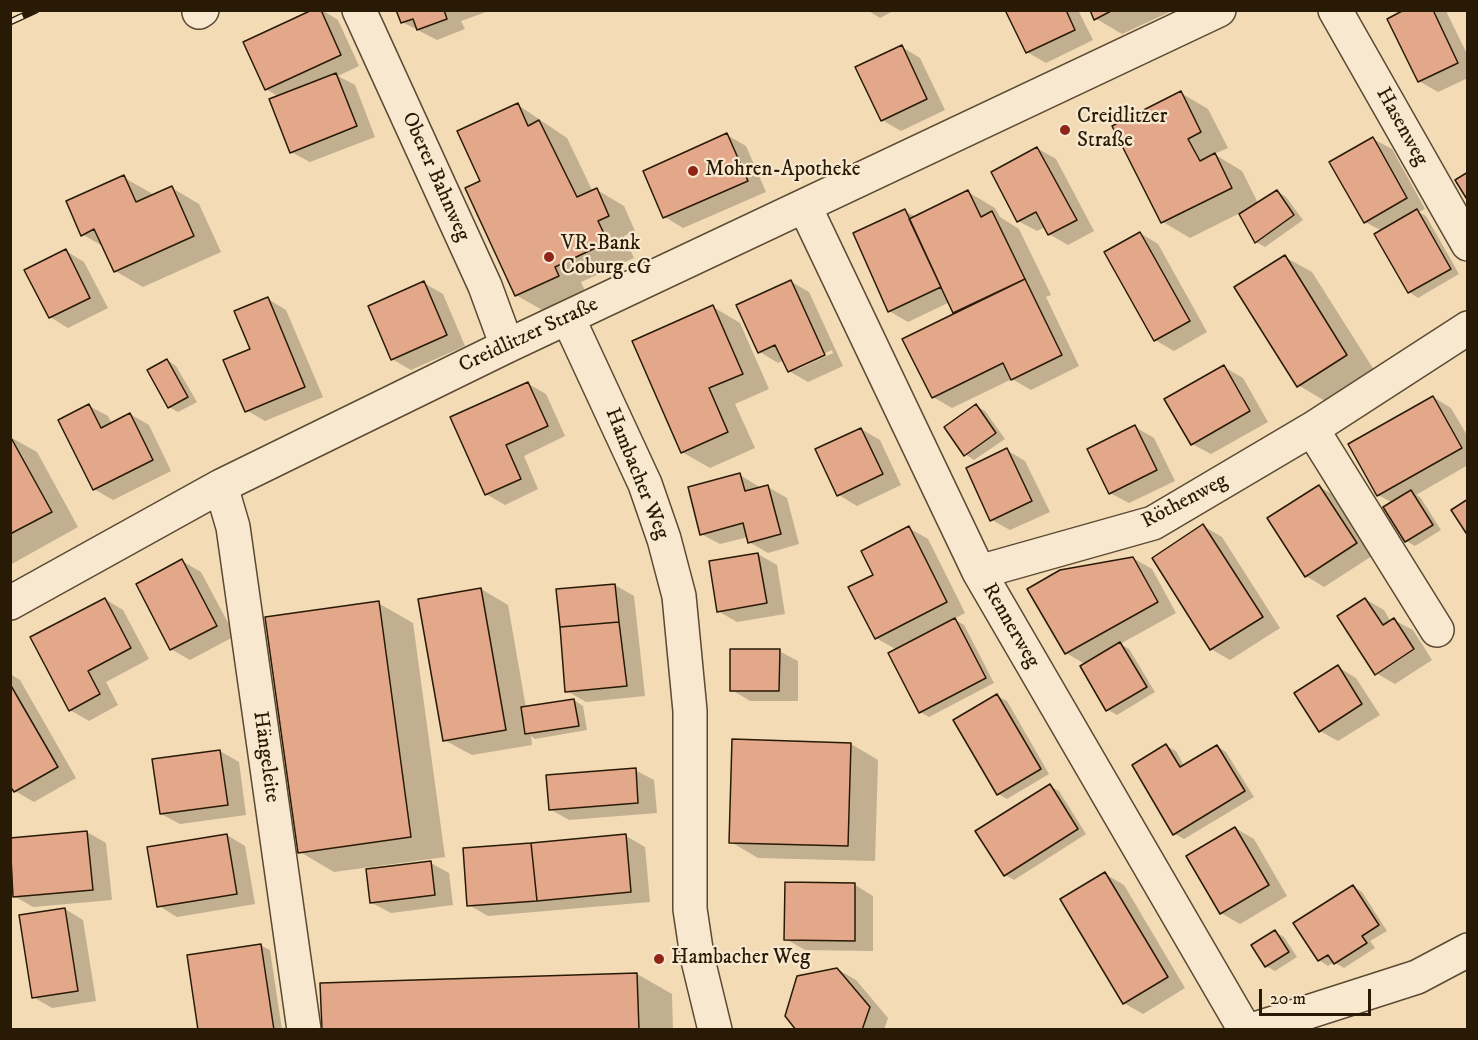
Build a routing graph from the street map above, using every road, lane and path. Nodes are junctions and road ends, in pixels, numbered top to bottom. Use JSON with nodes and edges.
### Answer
{"nodes":[{"id":1,"x":359,"y":10,"type":"edge"},
{"id":2,"x":1219,"y":10,"type":"edge"},
{"id":3,"x":1335,"y":10,"type":"edge"},
{"id":4,"x":805,"y":207,"type":"junction"},
{"id":5,"x":1467,"y":244,"type":"edge"},
{"id":6,"x":568,"y":318,"type":"junction"},
{"id":7,"x":1467,"y":328,"type":"edge"},
{"id":8,"x":507,"y":346,"type":"junction"},
{"id":9,"x":1312,"y":429,"type":"junction"},
{"id":10,"x":221,"y":486,"type":"junction"},
{"id":11,"x":979,"y":572,"type":"junction"},
{"id":12,"x":10,"y":603,"type":"edge"},
{"id":13,"x":1437,"y":630,"type":"dead end"},
{"id":14,"x":1467,"y":950,"type":"edge"},
{"id":15,"x":304,"y":1029,"type":"edge"},
{"id":16,"x":715,"y":1029,"type":"edge"},
{"id":17,"x":1245,"y":1029,"type":"edge"},
{"id":18,"x":1252,"y":1029,"type":"edge"}],
"edges":[{"from":1,"to":8,"type":"street","name":"Oberer Bahnweg"},
{"from":2,"to":4,"type":"street","name":"Creidlitzer Straße"},
{"from":3,"to":5,"type":"street","name":"Hasenweg"},
{"from":4,"to":6,"type":"street","name":"Creidlitzer Straße"},
{"from":4,"to":11,"type":"street","name":"Rennerweg"},
{"from":6,"to":8,"type":"street","name":"Creidlitzer Straße"},
{"from":6,"to":16,"type":"street","name":"Hambacher Weg"},
{"from":7,"to":9,"type":"street","name":"Röthenweg"},
{"from":8,"to":10,"type":"street","name":"Creidlitzer Straße"},
{"from":9,"to":11,"type":"street","name":"Röthenweg"},
{"from":9,"to":13,"type":"street"},
{"from":10,"to":12,"type":"street","name":"Creidlitzer Straße"},
{"from":10,"to":15,"type":"street","name":"Hängeleite"},
{"from":11,"to":17,"type":"street","name":"Rennerweg"},
{"from":14,"to":18,"type":"street"}]}
